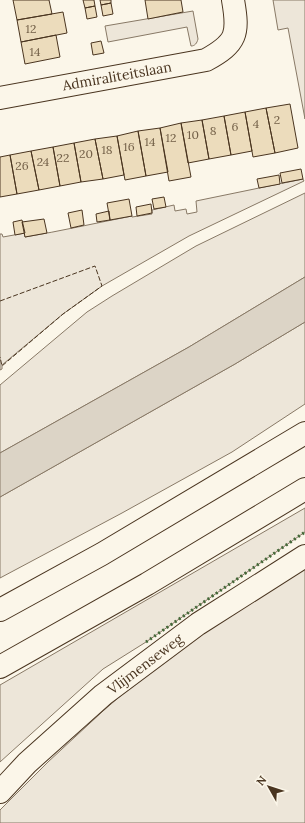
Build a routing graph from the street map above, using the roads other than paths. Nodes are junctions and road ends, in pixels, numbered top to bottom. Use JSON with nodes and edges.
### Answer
{"nodes":[{"id":1,"x":233,"y":0,"type":"edge"},
{"id":2,"x":1,"y":92,"type":"edge"},
{"id":3,"x":305,"y":433,"type":"edge"},
{"id":4,"x":305,"y":489,"type":"edge"},
{"id":5,"x":305,"y":556,"type":"edge"},
{"id":6,"x":0,"y":610,"type":"edge"},
{"id":7,"x":0,"y":667,"type":"edge"},
{"id":8,"x":0,"y":792,"type":"edge"}],
"edges":[{"from":1,"to":2,"type":"main road","name":"Admiraliteitslaan"},
{"from":3,"to":6,"type":"main road"},
{"from":4,"to":7,"type":"main road"},
{"from":5,"to":8,"type":"main road","name":"Vlijmenseweg"}]}
